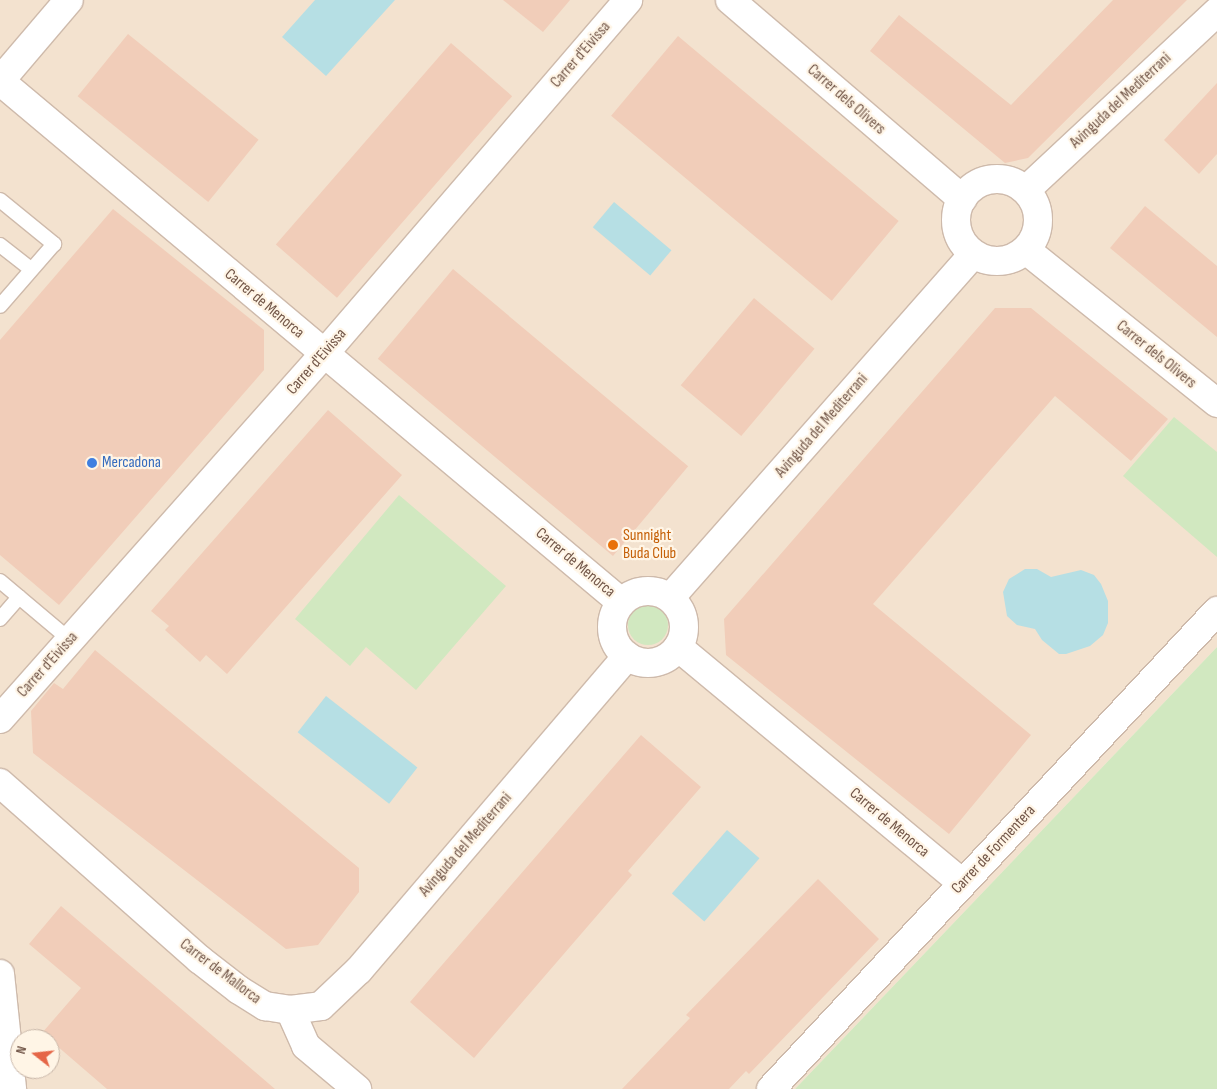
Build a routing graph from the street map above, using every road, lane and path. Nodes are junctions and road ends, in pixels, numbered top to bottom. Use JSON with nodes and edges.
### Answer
{"nodes":[{"id":1,"x":69,"y":0,"type":"edge"},
{"id":2,"x":628,"y":0,"type":"edge"},
{"id":3,"x":730,"y":0,"type":"edge"},
{"id":4,"x":1217,"y":12,"type":"edge"},
{"id":5,"x":0,"y":81,"type":"edge"},
{"id":6,"x":1026,"y":190,"type":"junction"},
{"id":7,"x":962,"y":199,"type":"junction"},
{"id":8,"x":0,"y":200,"type":"edge"},
{"id":9,"x":0,"y":245,"type":"edge"},
{"id":10,"x":1026,"y":250,"type":"junction"},
{"id":11,"x":973,"y":254,"type":"junction"},
{"id":12,"x":31,"y":269,"type":"junction"},
{"id":13,"x":0,"y":306,"type":"edge"},
{"id":14,"x":323,"y":355,"type":"junction"},
{"id":15,"x":1217,"y":403,"type":"edge"},
{"id":16,"x":0,"y":581,"type":"edge"},
{"id":17,"x":19,"y":597,"type":"junction"},
{"id":18,"x":670,"y":598,"type":"junction"},
{"id":19,"x":621,"y":602,"type":"junction"},
{"id":20,"x":1217,"y":612,"type":"edge"},
{"id":21,"x":0,"y":619,"type":"edge"},
{"id":22,"x":70,"y":640,"type":"junction"},
{"id":23,"x":678,"y":647,"type":"junction"},
{"id":24,"x":627,"y":656,"type":"junction"},
{"id":25,"x":0,"y":719,"type":"edge"},
{"id":26,"x":0,"y":783,"type":"edge"},
{"id":27,"x":0,"y":810,"type":"edge"},
{"id":28,"x":76,"y":852,"type":"junction"},
{"id":29,"x":962,"y":883,"type":"junction"},
{"id":30,"x":0,"y":974,"type":"edge"},
{"id":31,"x":290,"y":1010,"type":"junction"},
{"id":32,"x":12,"y":1089,"type":"edge"},
{"id":33,"x":357,"y":1089,"type":"edge"},
{"id":34,"x":771,"y":1089,"type":"edge"}],
"edges":[{"from":1,"to":5,"type":"street"},
{"from":2,"to":14,"type":"street","name":"Carrer d'Eivissa"},
{"from":3,"to":7,"type":"street","name":"Carrer dels Olivers"},
{"from":4,"to":6,"type":"street","name":"Avinguda del Mediterrani"},
{"from":5,"to":14,"type":"street","name":"Carrer de Menorca"},
{"from":6,"to":7,"type":"street"},
{"from":6,"to":10,"type":"street"},
{"from":7,"to":11,"type":"street"},
{"from":8,"to":12,"type":"lane"},
{"from":9,"to":12,"type":"lane"},
{"from":10,"to":11,"type":"street"},
{"from":10,"to":15,"type":"street","name":"Carrer dels Olivers"},
{"from":11,"to":18,"type":"street","name":"Avinguda del Mediterrani"},
{"from":12,"to":13,"type":"lane"},
{"from":14,"to":19,"type":"street","name":"Carrer de Menorca"},
{"from":14,"to":22,"type":"street","name":"Carrer d'Eivissa"},
{"from":16,"to":17,"type":"lane"},
{"from":17,"to":21,"type":"lane"},
{"from":17,"to":22,"type":"lane"},
{"from":18,"to":19,"type":"street"},
{"from":18,"to":23,"type":"street"},
{"from":19,"to":24,"type":"street"},
{"from":20,"to":29,"type":"street","name":"Carrer de Formentera"},
{"from":22,"to":25,"type":"street","name":"Carrer d'Eivissa"},
{"from":23,"to":24,"type":"street"},
{"from":23,"to":29,"type":"street","name":"Carrer de Menorca"},
{"from":24,"to":31,"type":"street","name":"Avinguda del Mediterrani"},
{"from":26,"to":28,"type":"street","name":"Carrer de Mallorca"},
{"from":27,"to":28,"type":"street","name":"Carrer de Mallorca"},
{"from":28,"to":31,"type":"street","name":"Carrer de Mallorca"},
{"from":29,"to":34,"type":"street","name":"Carrer de Formentera"},
{"from":30,"to":32,"type":"street"},
{"from":31,"to":33,"type":"street"}]}
